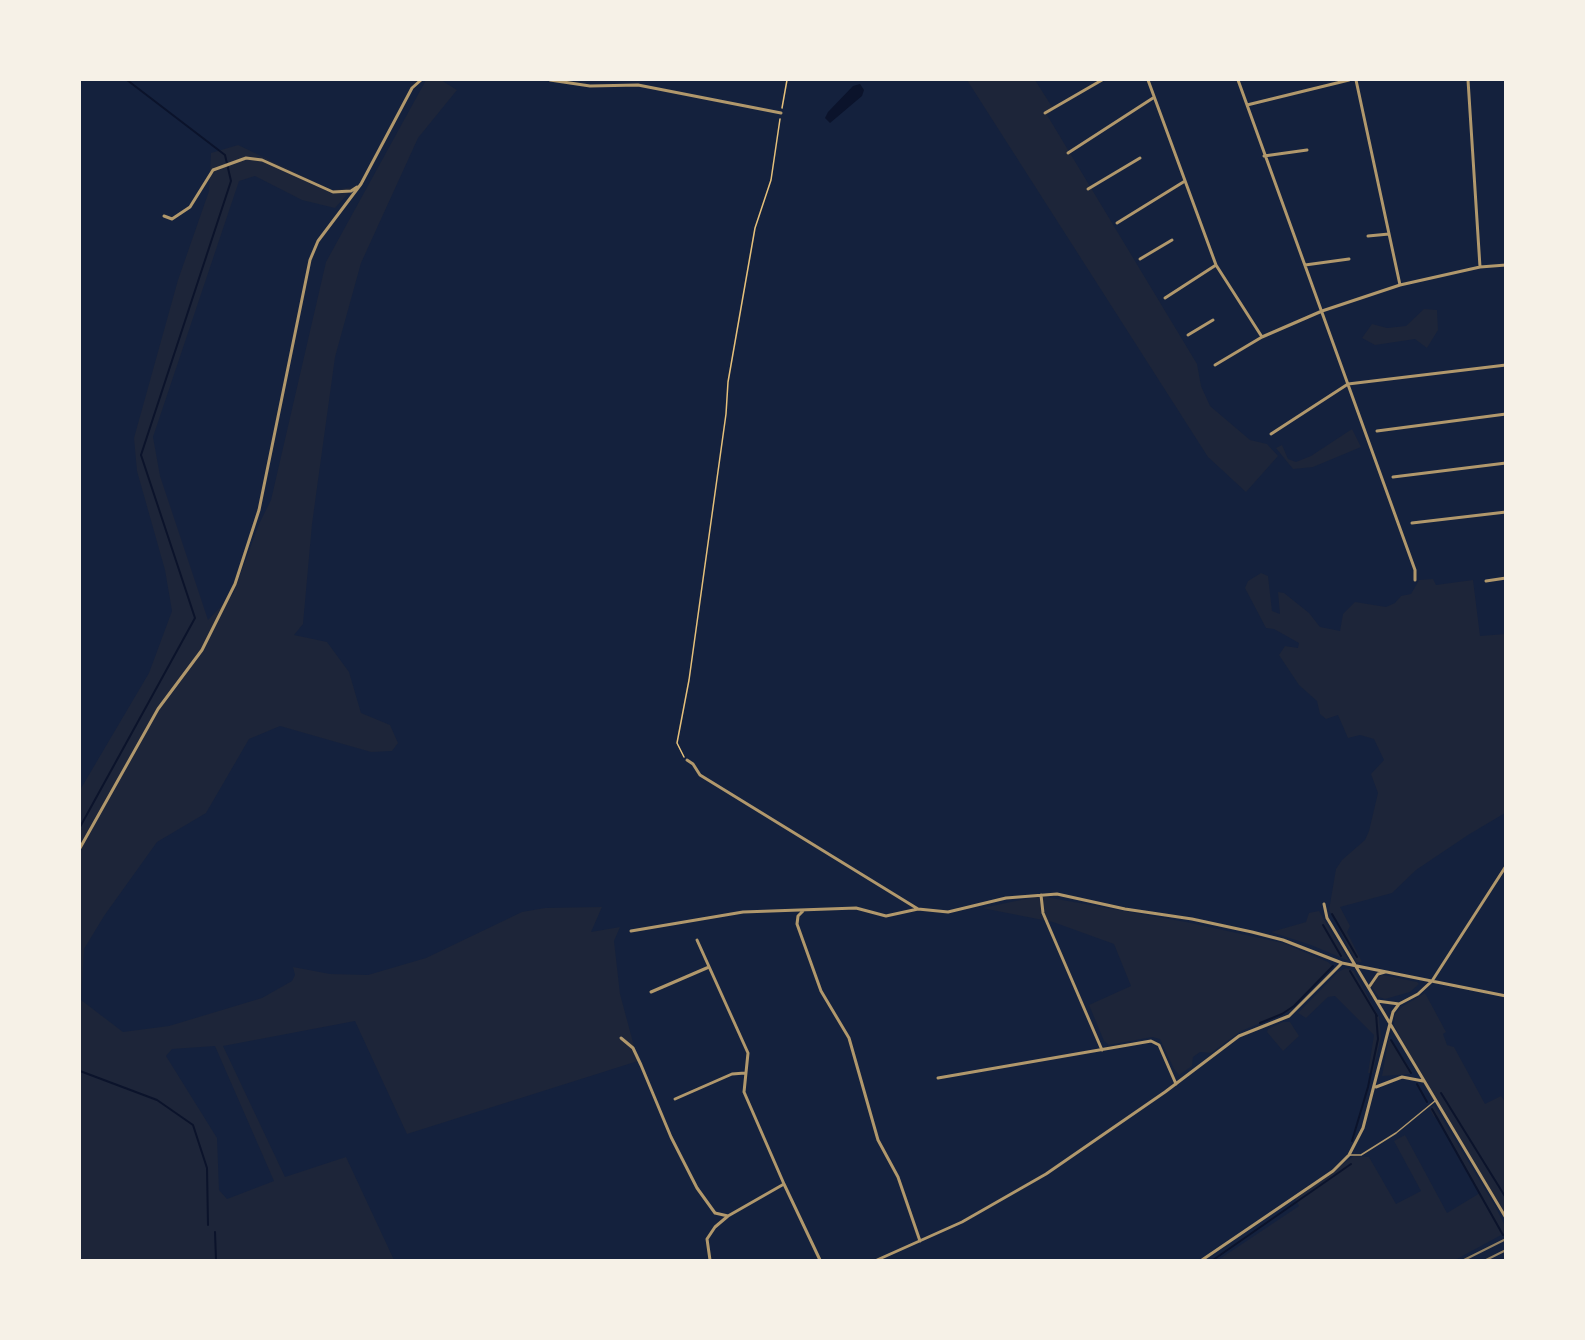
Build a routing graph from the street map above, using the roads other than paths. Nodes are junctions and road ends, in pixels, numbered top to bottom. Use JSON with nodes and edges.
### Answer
{"nodes":[{"id":1,"x":421,"y":80,"type":"edge"},
{"id":2,"x":550,"y":80,"type":"edge"},
{"id":3,"x":1102,"y":80,"type":"edge"},
{"id":4,"x":1148,"y":80,"type":"edge"},
{"id":5,"x":1238,"y":80,"type":"edge"},
{"id":6,"x":1349,"y":80,"type":"edge"},
{"id":7,"x":1356,"y":80,"type":"edge"},
{"id":8,"x":1468,"y":80,"type":"edge"},
{"id":9,"x":1154,"y":98,"type":"junction"},
{"id":10,"x":1247,"y":105,"type":"junction"},
{"id":11,"x":781,"y":113,"type":"road end"},
{"id":12,"x":1045,"y":113,"type":"dead end"},
{"id":13,"x":1306,"y":150,"type":"dead end"},
{"id":14,"x":1068,"y":153,"type":"dead end"},
{"id":15,"x":1264,"y":156,"type":"junction"},
{"id":16,"x":1140,"y":158,"type":"dead end"},
{"id":17,"x":1185,"y":181,"type":"junction"},
{"id":18,"x":361,"y":184,"type":"junction"},
{"id":19,"x":1088,"y":189,"type":"dead end"},
{"id":20,"x":164,"y":216,"type":"dead end"},
{"id":21,"x":1117,"y":224,"type":"dead end"},
{"id":22,"x":1389,"y":234,"type":"junction"},
{"id":23,"x":1368,"y":236,"type":"dead end"},
{"id":24,"x":1172,"y":240,"type":"dead end"},
{"id":25,"x":1140,"y":259,"type":"dead end"},
{"id":26,"x":1348,"y":259,"type":"dead end"},
{"id":27,"x":1216,"y":265,"type":"junction"},
{"id":28,"x":1305,"y":265,"type":"junction"},
{"id":29,"x":1506,"y":265,"type":"edge"},
{"id":30,"x":1480,"y":267,"type":"junction"},
{"id":31,"x":1400,"y":285,"type":"junction"},
{"id":32,"x":1165,"y":297,"type":"dead end"},
{"id":33,"x":1322,"y":311,"type":"junction"},
{"id":34,"x":1213,"y":320,"type":"dead end"},
{"id":35,"x":1188,"y":335,"type":"dead end"},
{"id":36,"x":1262,"y":337,"type":"junction"},
{"id":37,"x":1215,"y":365,"type":"dead end"},
{"id":38,"x":1506,"y":365,"type":"edge"},
{"id":39,"x":1348,"y":384,"type":"junction"},
{"id":40,"x":1506,"y":414,"type":"edge"},
{"id":41,"x":1377,"y":431,"type":"dead end"},
{"id":42,"x":1271,"y":434,"type":"dead end"},
{"id":43,"x":1506,"y":463,"type":"edge"},
{"id":44,"x":1393,"y":477,"type":"dead end"},
{"id":45,"x":1506,"y":512,"type":"edge"},
{"id":46,"x":1413,"y":523,"type":"dead end"},
{"id":47,"x":1506,"y":578,"type":"edge"},
{"id":48,"x":1415,"y":580,"type":"dead end"},
{"id":49,"x":1486,"y":580,"type":"dead end"},
{"id":50,"x":687,"y":760,"type":"road end"},
{"id":51,"x":80,"y":848,"type":"edge"},
{"id":52,"x":1506,"y":866,"type":"edge"},
{"id":53,"x":1041,"y":895,"type":"junction"},
{"id":54,"x":1324,"y":904,"type":"dead end"},
{"id":55,"x":918,"y":909,"type":"junction"},
{"id":56,"x":803,"y":910,"type":"junction"},
{"id":57,"x":631,"y":932,"type":"dead end"},
{"id":58,"x":697,"y":940,"type":"dead end"},
{"id":59,"x":1342,"y":963,"type":"junction"},
{"id":60,"x":709,"y":966,"type":"junction"},
{"id":61,"x":1356,"y":966,"type":"junction"},
{"id":62,"x":1387,"y":971,"type":"junction"},
{"id":63,"x":1432,"y":981,"type":"junction"},
{"id":64,"x":1368,"y":987,"type":"junction"},
{"id":65,"x":651,"y":992,"type":"dead end"},
{"id":66,"x":1506,"y":996,"type":"edge"},
{"id":67,"x":1376,"y":1000,"type":"junction"},
{"id":68,"x":1399,"y":1004,"type":"junction"},
{"id":69,"x":1389,"y":1022,"type":"junction"},
{"id":70,"x":621,"y":1038,"type":"dead end"},
{"id":71,"x":1102,"y":1050,"type":"junction"},
{"id":72,"x":745,"y":1073,"type":"junction"},
{"id":73,"x":938,"y":1078,"type":"dead end"},
{"id":74,"x":1424,"y":1081,"type":"junction"},
{"id":75,"x":1176,"y":1084,"type":"junction"},
{"id":76,"x":1374,"y":1088,"type":"junction"},
{"id":77,"x":675,"y":1100,"type":"dead end"},
{"id":78,"x":1436,"y":1100,"type":"junction"},
{"id":79,"x":1349,"y":1155,"type":"junction"},
{"id":80,"x":784,"y":1184,"type":"junction"},
{"id":81,"x":728,"y":1216,"type":"junction"},
{"id":82,"x":1505,"y":1217,"type":"edge"},
{"id":83,"x":920,"y":1241,"type":"junction"},
{"id":84,"x":710,"y":1260,"type":"edge"},
{"id":85,"x":820,"y":1260,"type":"edge"},
{"id":86,"x":877,"y":1260,"type":"edge"},
{"id":87,"x":1202,"y":1260,"type":"edge"}],
"edges":[{"from":1,"to":18,"type":"street"},
{"from":2,"to":11,"type":"street"},
{"from":3,"to":12,"type":"street"},
{"from":4,"to":9,"type":"street"},
{"from":5,"to":10,"type":"street"},
{"from":6,"to":10,"type":"street"},
{"from":7,"to":22,"type":"street"},
{"from":8,"to":30,"type":"street"},
{"from":9,"to":14,"type":"street"},
{"from":9,"to":17,"type":"street"},
{"from":10,"to":15,"type":"street"},
{"from":13,"to":15,"type":"street"},
{"from":15,"to":28,"type":"street"},
{"from":16,"to":19,"type":"street"},
{"from":17,"to":21,"type":"street"},
{"from":17,"to":27,"type":"street"},
{"from":18,"to":20,"type":"street"},
{"from":18,"to":51,"type":"street"},
{"from":22,"to":23,"type":"street"},
{"from":22,"to":31,"type":"street"},
{"from":24,"to":25,"type":"street"},
{"from":26,"to":28,"type":"street"},
{"from":27,"to":32,"type":"street"},
{"from":27,"to":36,"type":"street"},
{"from":28,"to":33,"type":"street"},
{"from":29,"to":30,"type":"street"},
{"from":30,"to":31,"type":"street"},
{"from":31,"to":33,"type":"street"},
{"from":33,"to":36,"type":"street"},
{"from":33,"to":39,"type":"street"},
{"from":34,"to":35,"type":"street"},
{"from":36,"to":37,"type":"street"},
{"from":38,"to":39,"type":"street"},
{"from":39,"to":42,"type":"street"},
{"from":39,"to":48,"type":"street"},
{"from":40,"to":41,"type":"street"},
{"from":43,"to":44,"type":"street"},
{"from":45,"to":46,"type":"street"},
{"from":47,"to":49,"type":"street"},
{"from":50,"to":55,"type":"street"},
{"from":52,"to":63,"type":"street"},
{"from":53,"to":55,"type":"street"},
{"from":53,"to":59,"type":"street"},
{"from":53,"to":71,"type":"street"},
{"from":54,"to":61,"type":"street"},
{"from":55,"to":56,"type":"street"},
{"from":56,"to":57,"type":"street"},
{"from":56,"to":83,"type":"street"},
{"from":58,"to":60,"type":"street"},
{"from":59,"to":61,"type":"street"},
{"from":59,"to":75,"type":"street"},
{"from":60,"to":65,"type":"street"},
{"from":60,"to":72,"type":"street"},
{"from":61,"to":62,"type":"street"},
{"from":61,"to":64,"type":"street"},
{"from":62,"to":63,"type":"street"},
{"from":62,"to":64,"type":"street"},
{"from":63,"to":66,"type":"street"},
{"from":63,"to":68,"type":"street"},
{"from":64,"to":67,"type":"street"},
{"from":67,"to":68,"type":"street"},
{"from":67,"to":69,"type":"street"},
{"from":68,"to":69,"type":"street"},
{"from":69,"to":74,"type":"street"},
{"from":69,"to":76,"type":"street"},
{"from":70,"to":81,"type":"street"},
{"from":71,"to":73,"type":"street"},
{"from":71,"to":75,"type":"street"},
{"from":72,"to":77,"type":"street"},
{"from":72,"to":80,"type":"street"},
{"from":74,"to":76,"type":"street"},
{"from":74,"to":78,"type":"street"},
{"from":75,"to":83,"type":"street"},
{"from":76,"to":79,"type":"street"},
{"from":78,"to":79,"type":"lane"},
{"from":78,"to":82,"type":"street"},
{"from":79,"to":87,"type":"street"},
{"from":80,"to":81,"type":"street"},
{"from":80,"to":85,"type":"street"},
{"from":81,"to":84,"type":"street"},
{"from":83,"to":86,"type":"street"}]}
